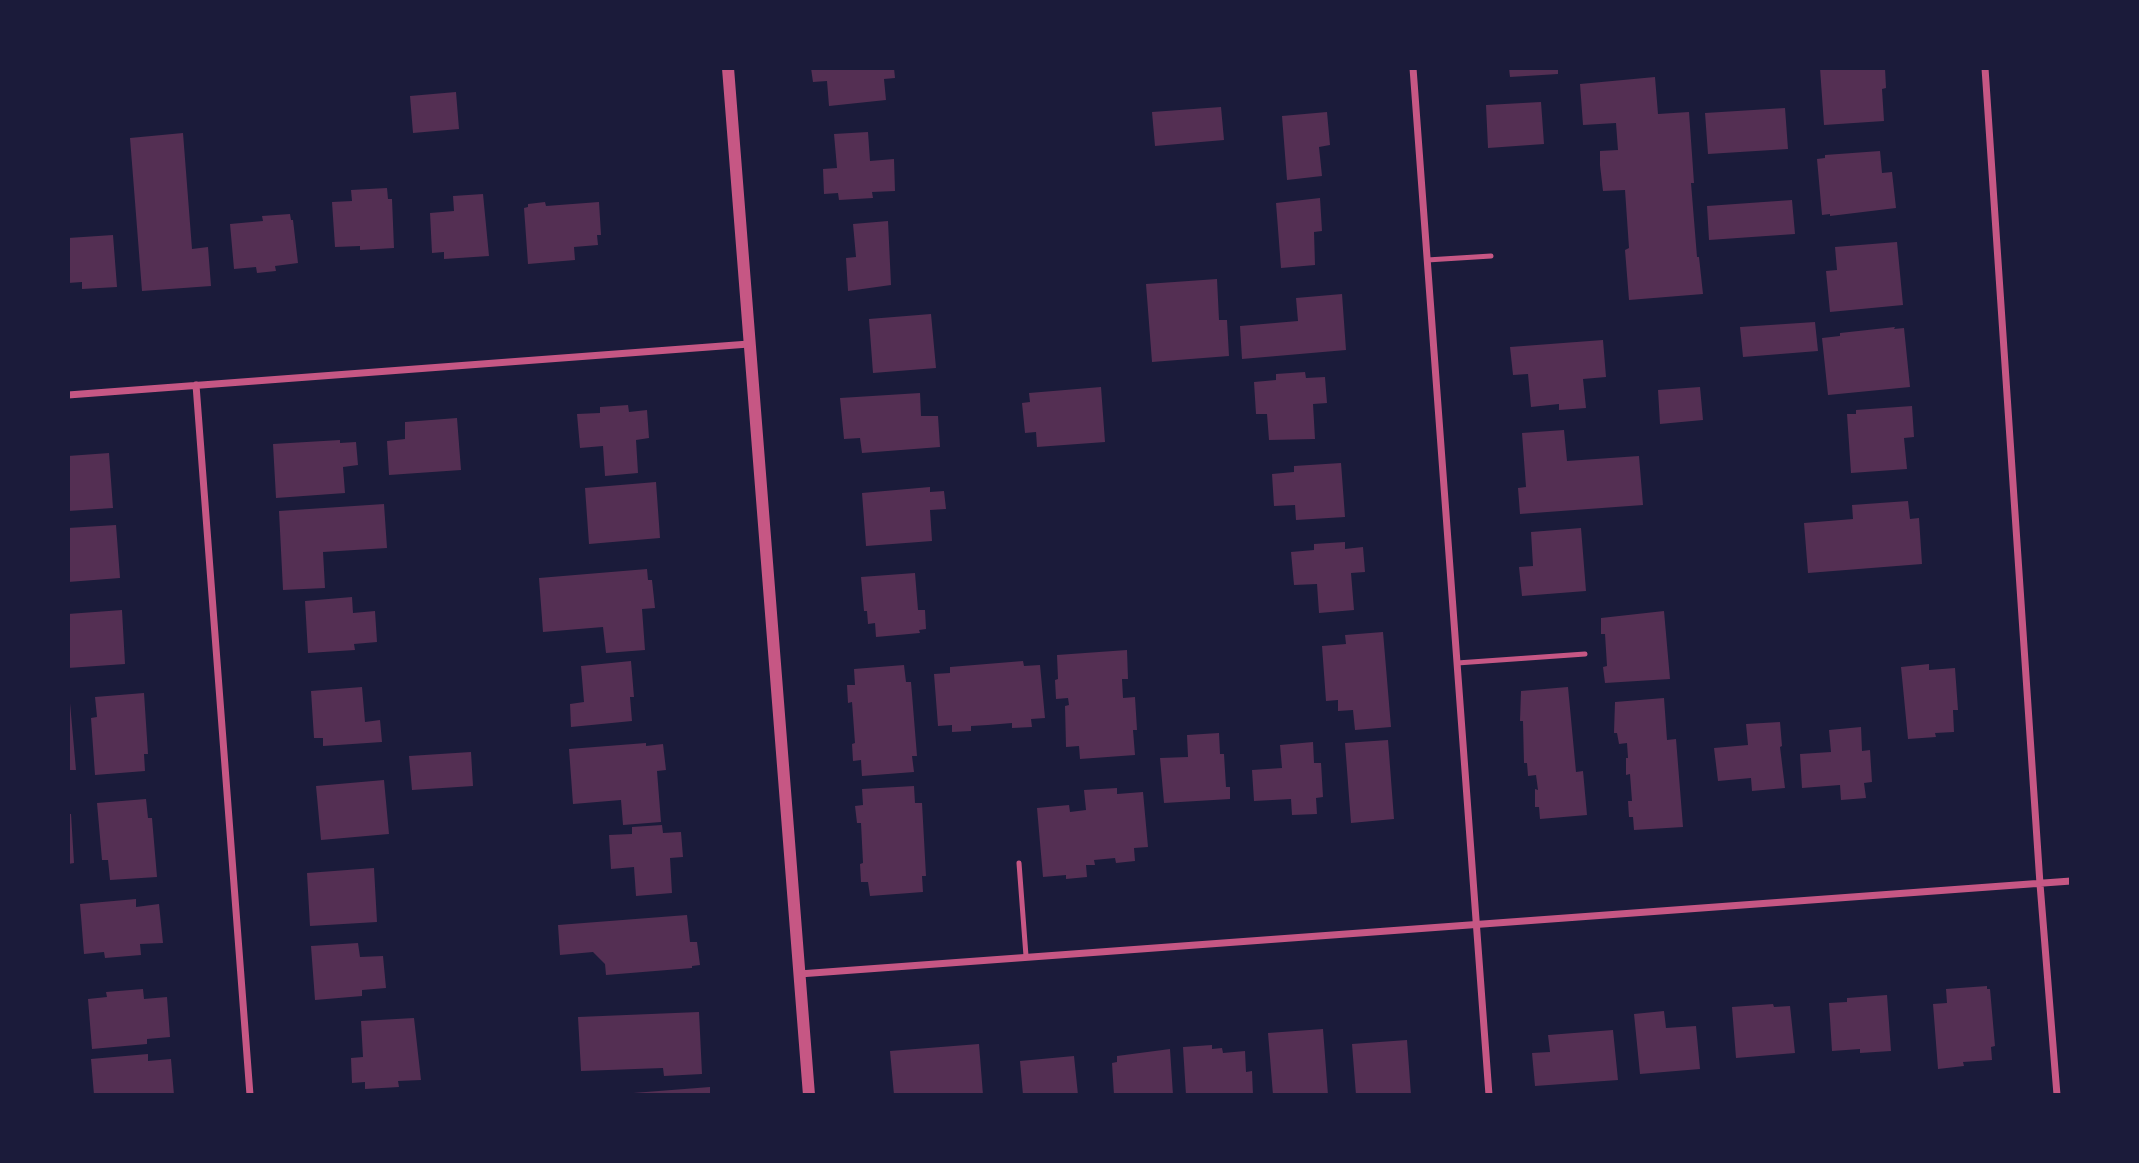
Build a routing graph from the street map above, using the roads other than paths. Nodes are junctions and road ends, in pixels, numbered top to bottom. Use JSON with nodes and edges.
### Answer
{"nodes":[{"id":1,"x":721,"y":68,"type":"edge"},
{"id":2,"x":728,"y":68,"type":"edge"},
{"id":3,"x":1413,"y":68,"type":"edge"},
{"id":4,"x":1985,"y":68,"type":"edge"},
{"id":5,"x":729,"y":88,"type":"junction"},
{"id":6,"x":1491,"y":256,"type":"dead end"},
{"id":7,"x":1427,"y":260,"type":"junction"},
{"id":8,"x":749,"y":344,"type":"junction"},
{"id":9,"x":196,"y":385,"type":"junction"},
{"id":10,"x":68,"y":395,"type":"edge"},
{"id":11,"x":1584,"y":654,"type":"dead end"},
{"id":12,"x":1457,"y":663,"type":"junction"},
{"id":13,"x":1020,"y":863,"type":"dead end"},
{"id":14,"x":2071,"y":881,"type":"edge"},
{"id":15,"x":2040,"y":884,"type":"junction"},
{"id":16,"x":1476,"y":923,"type":"junction"},
{"id":17,"x":1026,"y":956,"type":"junction"},
{"id":18,"x":799,"y":974,"type":"junction"},
{"id":19,"x":250,"y":1095,"type":"edge"},
{"id":20,"x":809,"y":1095,"type":"edge"},
{"id":21,"x":1489,"y":1095,"type":"edge"},
{"id":22,"x":2057,"y":1095,"type":"edge"}],
"edges":[{"from":1,"to":5,"type":"street"},
{"from":2,"to":5,"type":"street"},
{"from":3,"to":7,"type":"street"},
{"from":4,"to":15,"type":"street"},
{"from":5,"to":8,"type":"street"},
{"from":6,"to":7,"type":"lane"},
{"from":7,"to":12,"type":"street"},
{"from":8,"to":9,"type":"street"},
{"from":8,"to":18,"type":"street"},
{"from":9,"to":10,"type":"street"},
{"from":9,"to":19,"type":"street"},
{"from":11,"to":12,"type":"lane"},
{"from":12,"to":16,"type":"street"},
{"from":13,"to":17,"type":"lane"},
{"from":14,"to":15,"type":"street"},
{"from":15,"to":16,"type":"street"},
{"from":15,"to":22,"type":"street"},
{"from":16,"to":17,"type":"street"},
{"from":16,"to":21,"type":"street"},
{"from":17,"to":18,"type":"street"},
{"from":18,"to":20,"type":"street"}]}
